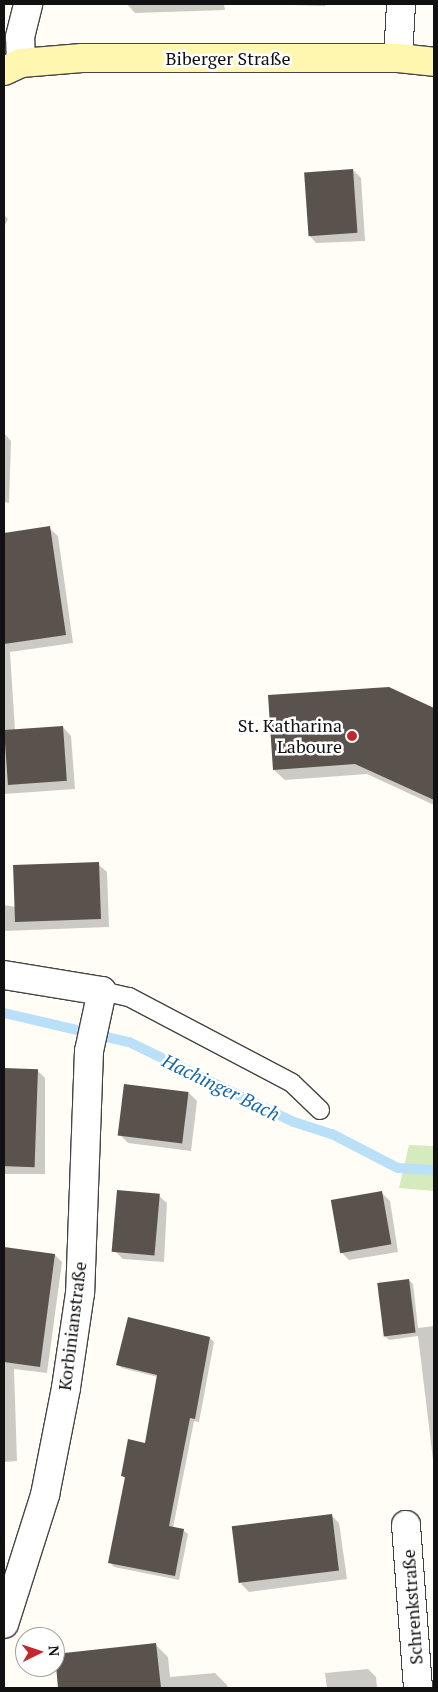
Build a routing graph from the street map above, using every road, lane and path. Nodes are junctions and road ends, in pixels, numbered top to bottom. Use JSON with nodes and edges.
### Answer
{"nodes":[{"id":1,"x":28,"y":4,"type":"edge"},
{"id":2,"x":401,"y":4,"type":"edge"},
{"id":3,"x":398,"y":58,"type":"junction"},
{"id":4,"x":434,"y":62,"type":"edge"},
{"id":5,"x":13,"y":67,"type":"edge"},
{"id":6,"x":4,"y":975,"type":"edge"},
{"id":7,"x":100,"y":1001,"type":"junction"},
{"id":8,"x":320,"y":1110,"type":"dead end"},
{"id":9,"x":406,"y":1525,"type":"dead end"},
{"id":10,"x":4,"y":1624,"type":"edge"},
{"id":11,"x":418,"y":1688,"type":"edge"}],
"edges":[{"from":1,"to":5,"type":"street"},
{"from":2,"to":3,"type":"street"},
{"from":3,"to":4,"type":"main road","name":"Biberger Straße"},
{"from":3,"to":5,"type":"main road","name":"Biberger Straße"},
{"from":6,"to":7,"type":"street"},
{"from":7,"to":8,"type":"lane"},
{"from":7,"to":10,"type":"street","name":"Korbinianstraße"},
{"from":9,"to":11,"type":"street","name":"Schrenkstraße"}]}
